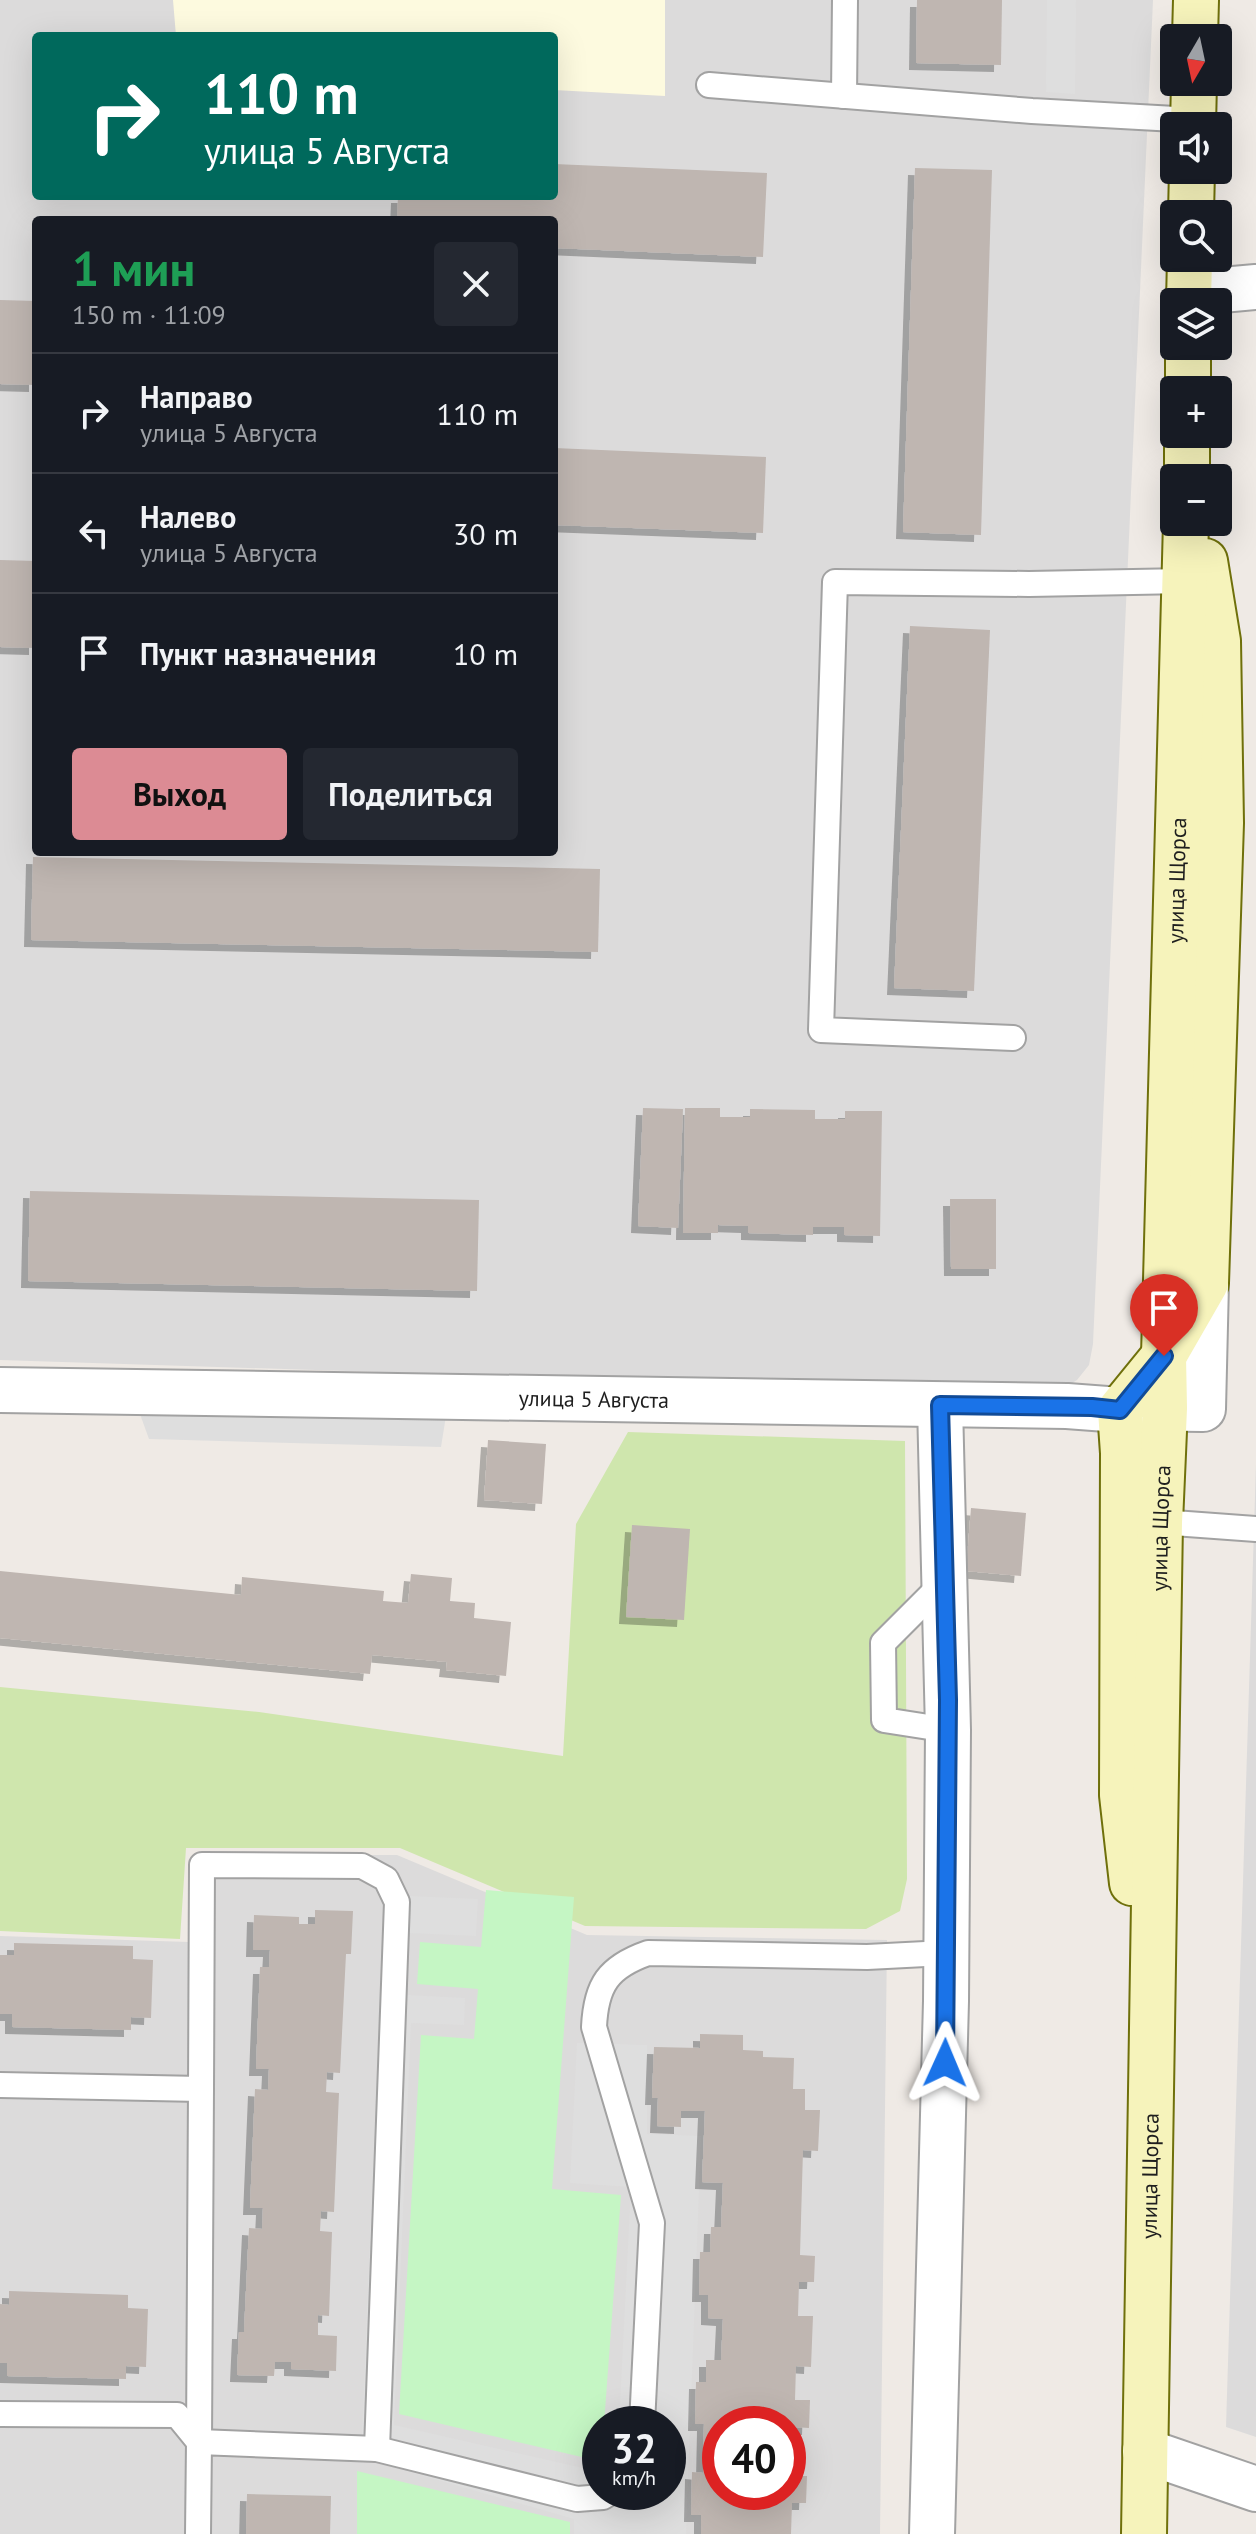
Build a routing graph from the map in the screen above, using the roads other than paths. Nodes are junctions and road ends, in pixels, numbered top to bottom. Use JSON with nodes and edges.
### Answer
{"nodes":[{"id":1,"x":845,"y":0,"type":"edge"},
{"id":2,"x":1196,"y":0,"type":"edge"},
{"id":3,"x":1195,"y":24,"type":"edge"},
{"id":4,"x":709,"y":85,"type":"dead end"},
{"id":5,"x":844,"y":96,"type":"junction"},
{"id":6,"x":1193,"y":109,"type":"edge"},
{"id":7,"x":1189,"y":284,"type":"edge"},
{"id":8,"x":1256,"y":287,"type":"edge"},
{"id":9,"x":1186,"y":536,"type":"edge"},
{"id":10,"x":1201,"y":536,"type":"edge"},
{"id":11,"x":1185,"y":581,"type":"junction"},
{"id":12,"x":1013,"y":1038,"type":"dead end"},
{"id":13,"x":1206,"y":1283,"type":"junction"},
{"id":14,"x":1164,"y":1356,"type":"junction"},
{"id":15,"x":0,"y":1390,"type":"edge"},
{"id":16,"x":940,"y":1405,"type":"junction"},
{"id":17,"x":992,"y":1406,"type":"junction"},
{"id":18,"x":1165,"y":1408,"type":"junction"},
{"id":19,"x":1120,"y":1410,"type":"junction"},
{"id":20,"x":1160,"y":1522,"type":"junction"},
{"id":21,"x":1256,"y":1529,"type":"edge"},
{"id":22,"x":946,"y":1580,"type":"junction"},
{"id":23,"x":948,"y":1730,"type":"junction"},
{"id":24,"x":945,"y":1953,"type":"junction"},
{"id":25,"x":1151,"y":2057,"type":"junction"},
{"id":26,"x":0,"y":2085,"type":"edge"},
{"id":27,"x":201,"y":2089,"type":"junction"},
{"id":28,"x":643,"y":2406,"type":"edge"},
{"id":29,"x":0,"y":2414,"type":"edge"},
{"id":30,"x":199,"y":2442,"type":"junction"},
{"id":31,"x":377,"y":2449,"type":"junction"},
{"id":32,"x":1145,"y":2451,"type":"junction"},
{"id":33,"x":1256,"y":2489,"type":"edge"},
{"id":34,"x":582,"y":2499,"type":"edge"},
{"id":35,"x":198,"y":2534,"type":"edge"},
{"id":36,"x":932,"y":2534,"type":"edge"},
{"id":37,"x":1144,"y":2534,"type":"edge"}],
"edges":[{"from":1,"to":5,"type":"lane"},
{"from":2,"to":3,"type":"main road"},
{"from":4,"to":5,"type":"lane"},
{"from":5,"to":6,"type":"lane"},
{"from":7,"to":8,"type":"street"},
{"from":9,"to":11,"type":"main road","name":"улица Щорса"},
{"from":10,"to":13,"type":"main road"},
{"from":11,"to":12,"type":"lane"},
{"from":11,"to":14,"type":"main road","name":"улица Щорса"},
{"from":13,"to":14,"type":"main road"},
{"from":13,"to":18,"type":"street"},
{"from":14,"to":18,"type":"main road","name":"улица Щорса"},
{"from":14,"to":19,"type":"main road"},
{"from":15,"to":16,"type":"street","name":"улица 5 Августа"},
{"from":16,"to":17,"type":"street","name":"улица 5 Августа"},
{"from":16,"to":22,"type":"street"},
{"from":17,"to":18,"type":"street"},
{"from":17,"to":19,"type":"street","name":"улица 5 Августа"},
{"from":18,"to":20,"type":"main road","name":"улица Щорса"},
{"from":19,"to":25,"type":"main road"},
{"from":20,"to":21,"type":"lane"},
{"from":20,"to":25,"type":"main road","name":"улица Щорса"},
{"from":22,"to":23,"type":"street"},
{"from":22,"to":23,"type":"lane"},
{"from":23,"to":24,"type":"street"},
{"from":24,"to":28,"type":"lane"},
{"from":24,"to":36,"type":"street"},
{"from":25,"to":32,"type":"main road","name":"улица Щорса"},
{"from":26,"to":27,"type":"lane"},
{"from":27,"to":30,"type":"lane"},
{"from":27,"to":31,"type":"lane"},
{"from":29,"to":30,"type":"lane"},
{"from":30,"to":31,"type":"lane"},
{"from":30,"to":35,"type":"lane"},
{"from":31,"to":34,"type":"lane"},
{"from":32,"to":33,"type":"street"},
{"from":32,"to":37,"type":"main road","name":"улица Щорса"}]}
